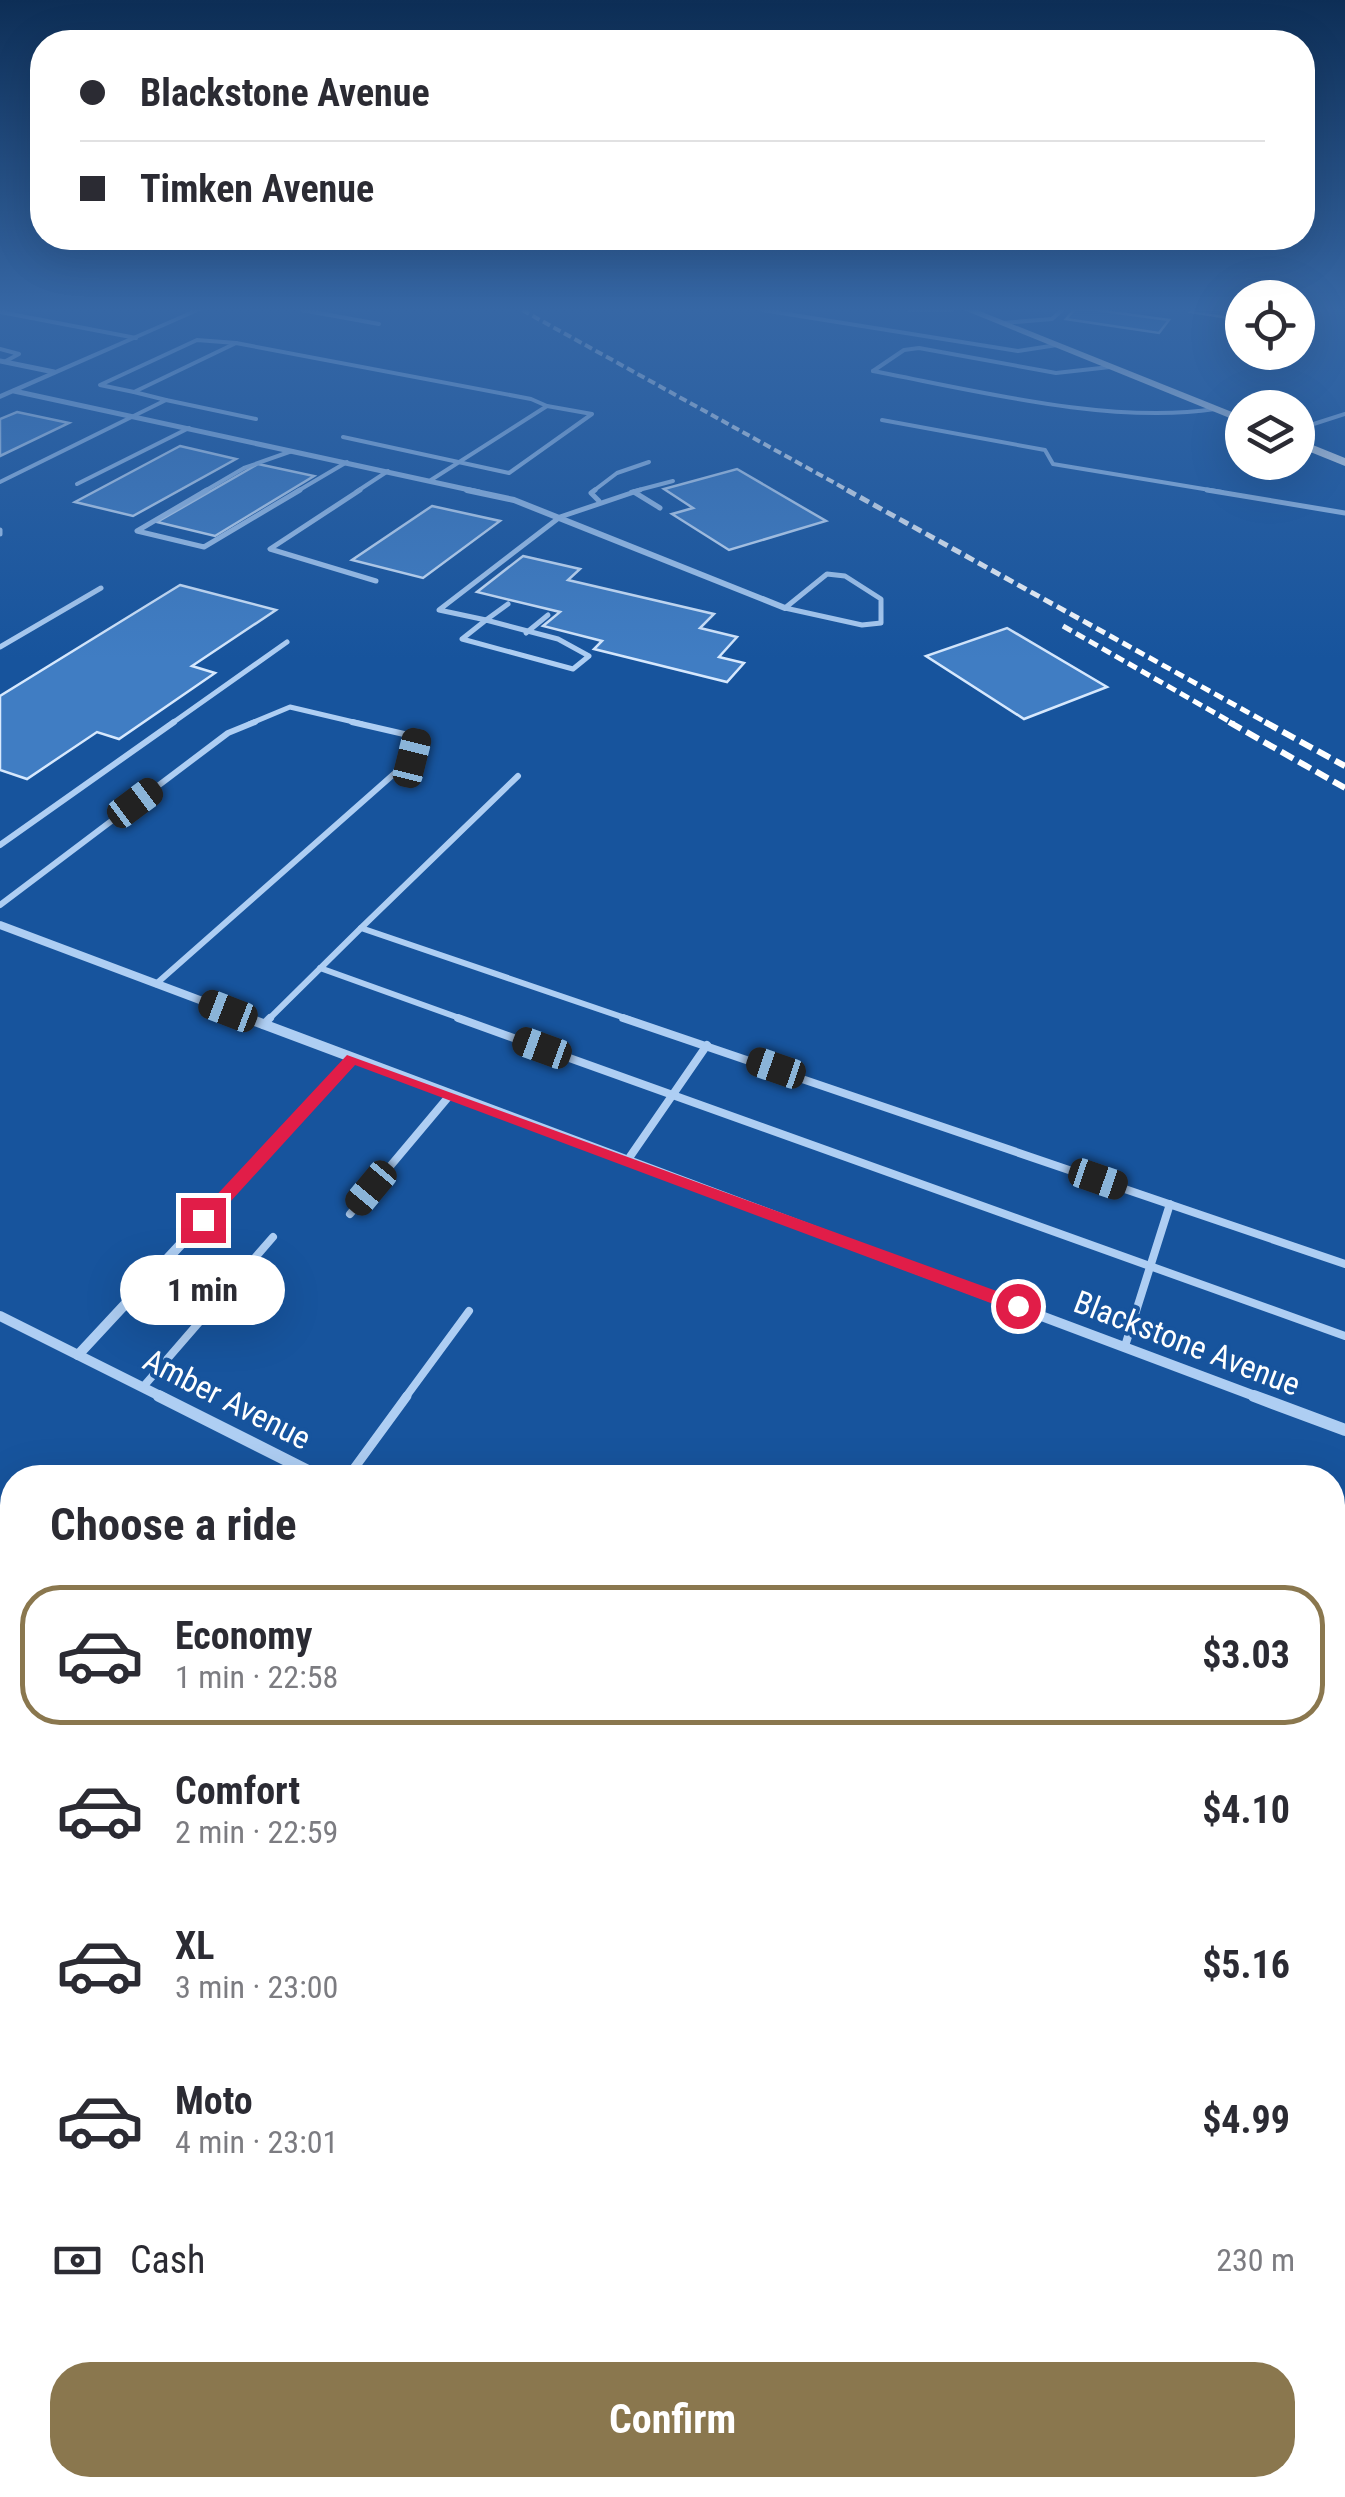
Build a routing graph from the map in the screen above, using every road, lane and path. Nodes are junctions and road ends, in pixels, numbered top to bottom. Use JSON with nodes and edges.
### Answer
{"nodes":[{"id":1,"x":111,"y":427,"type":"edge"},
{"id":2,"x":182,"y":427,"type":"edge"},
{"id":3,"x":515,"y":427,"type":"edge"},
{"id":4,"x":575,"y":427,"type":"edge"},
{"id":5,"x":918,"y":427,"type":"edge"},
{"id":6,"x":189,"y":428,"type":"junction"},
{"id":7,"x":343,"y":437,"type":"dead end"},
{"id":8,"x":1315,"y":449,"type":"edge"},
{"id":9,"x":292,"y":450,"type":"junction"},
{"id":10,"x":347,"y":462,"type":"junction"},
{"id":11,"x":459,"y":462,"type":"junction"},
{"id":12,"x":649,"y":462,"type":"dead end"},
{"id":13,"x":1345,"y":462,"type":"edge"},
{"id":14,"x":388,"y":471,"type":"junction"},
{"id":15,"x":431,"y":480,"type":"junction"},
{"id":16,"x":672,"y":480,"type":"dead end"},
{"id":17,"x":0,"y":482,"type":"edge"},
{"id":18,"x":77,"y":484,"type":"dead end"},
{"id":19,"x":632,"y":491,"type":"junction"},
{"id":20,"x":599,"y":501,"type":"junction"},
{"id":21,"x":660,"y":508,"type":"dead end"},
{"id":22,"x":1345,"y":513,"type":"edge"},
{"id":23,"x":560,"y":517,"type":"junction"},
{"id":24,"x":376,"y":582,"type":"dead end"},
{"id":25,"x":101,"y":588,"type":"dead end"},
{"id":26,"x":508,"y":604,"type":"dead end"},
{"id":27,"x":785,"y":608,"type":"junction"},
{"id":28,"x":548,"y":615,"type":"dead end"},
{"id":29,"x":484,"y":622,"type":"junction"},
{"id":30,"x":526,"y":632,"type":"junction"},
{"id":31,"x":287,"y":642,"type":"dead end"},
{"id":32,"x":0,"y":647,"type":"edge"},
{"id":33,"x":518,"y":776,"type":"dead end"},
{"id":34,"x":0,"y":844,"type":"edge"},
{"id":35,"x":0,"y":905,"type":"edge"},
{"id":36,"x":0,"y":925,"type":"edge"},
{"id":37,"x":361,"y":928,"type":"junction"},
{"id":38,"x":320,"y":968,"type":"junction"},
{"id":39,"x":156,"y":984,"type":"junction"},
{"id":40,"x":264,"y":1025,"type":"junction"},
{"id":41,"x":707,"y":1045,"type":"junction"},
{"id":42,"x":352,"y":1059,"type":"junction"},
{"id":43,"x":673,"y":1094,"type":"junction"},
{"id":44,"x":450,"y":1095,"type":"junction"},
{"id":45,"x":627,"y":1161,"type":"junction"},
{"id":46,"x":1170,"y":1204,"type":"junction"},
{"id":47,"x":350,"y":1214,"type":"dead end"},
{"id":48,"x":273,"y":1236,"type":"dead end"},
{"id":49,"x":1345,"y":1264,"type":"edge"},
{"id":50,"x":1149,"y":1265,"type":"junction"},
{"id":51,"x":469,"y":1310,"type":"dead end"},
{"id":52,"x":0,"y":1316,"type":"edge"},
{"id":53,"x":1345,"y":1336,"type":"edge"},
{"id":54,"x":1124,"y":1346,"type":"junction"},
{"id":55,"x":78,"y":1354,"type":"junction"},
{"id":56,"x":143,"y":1387,"type":"junction"},
{"id":57,"x":1345,"y":1430,"type":"edge"},
{"id":58,"x":296,"y":1465,"type":"edge"},
{"id":59,"x":356,"y":1465,"type":"edge"}],
"edges":[{"from":1,"to":17,"type":"lane"},
{"from":2,"to":6,"type":"street"},
{"from":3,"to":11,"type":"lane"},
{"from":4,"to":11,"type":"lane"},
{"from":5,"to":22,"type":"lane"},
{"from":6,"to":9,"type":"street"},
{"from":6,"to":18,"type":"lane"},
{"from":7,"to":11,"type":"lane"},
{"from":8,"to":13,"type":"main road"},
{"from":9,"to":10,"type":"street"},
{"from":9,"to":10,"type":"lane"},
{"from":10,"to":14,"type":"street"},
{"from":11,"to":15,"type":"lane"},
{"from":12,"to":20,"type":"lane"},
{"from":14,"to":15,"type":"street"},
{"from":14,"to":24,"type":"lane"},
{"from":15,"to":23,"type":"street"},
{"from":16,"to":19,"type":"lane"},
{"from":19,"to":20,"type":"lane"},
{"from":19,"to":21,"type":"lane"},
{"from":20,"to":23,"type":"lane"},
{"from":23,"to":27,"type":"street"},
{"from":23,"to":29,"type":"lane"},
{"from":25,"to":32,"type":"lane"},
{"from":26,"to":29,"type":"lane"},
{"from":27,"to":27,"type":"lane"},
{"from":28,"to":30,"type":"lane"},
{"from":29,"to":30,"type":"lane"},
{"from":29,"to":30,"type":"lane"},
{"from":31,"to":34,"type":"lane"},
{"from":33,"to":37,"type":"lane"},
{"from":35,"to":39,"type":"lane"},
{"from":36,"to":39,"type":"street","name":"Blackstone Avenue"},
{"from":37,"to":38,"type":"lane"},
{"from":37,"to":41,"type":"lane"},
{"from":38,"to":40,"type":"lane"},
{"from":38,"to":43,"type":"lane"},
{"from":39,"to":40,"type":"street","name":"Blackstone Avenue"},
{"from":40,"to":42,"type":"street","name":"Blackstone Avenue"},
{"from":41,"to":43,"type":"lane"},
{"from":41,"to":46,"type":"lane"},
{"from":42,"to":44,"type":"street","name":"Blackstone Avenue"},
{"from":42,"to":55,"type":"street"},
{"from":43,"to":45,"type":"lane"},
{"from":43,"to":50,"type":"lane"},
{"from":44,"to":45,"type":"street","name":"Blackstone Avenue"},
{"from":44,"to":47,"type":"lane"},
{"from":45,"to":54,"type":"street","name":"Blackstone Avenue"},
{"from":46,"to":49,"type":"lane"},
{"from":46,"to":50,"type":"lane"},
{"from":48,"to":56,"type":"lane"},
{"from":50,"to":53,"type":"lane"},
{"from":50,"to":54,"type":"lane"},
{"from":51,"to":59,"type":"lane"},
{"from":52,"to":55,"type":"street","name":"Amber Avenue"},
{"from":54,"to":57,"type":"street","name":"Blackstone Avenue"},
{"from":55,"to":56,"type":"street","name":"Amber Avenue"},
{"from":56,"to":58,"type":"street","name":"Amber Avenue"}]}
